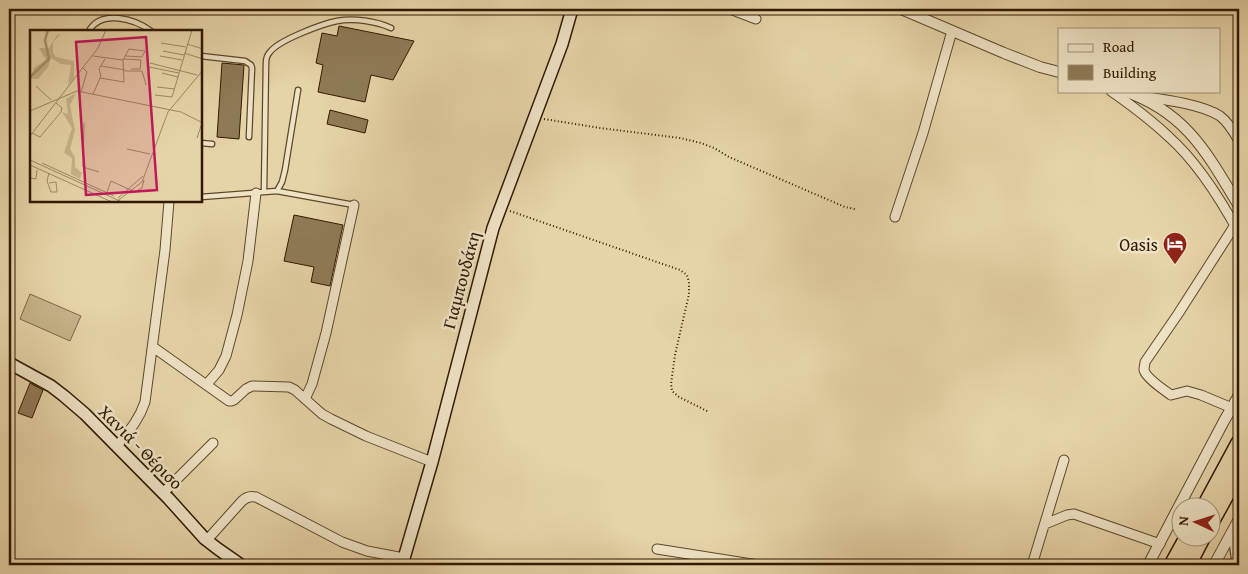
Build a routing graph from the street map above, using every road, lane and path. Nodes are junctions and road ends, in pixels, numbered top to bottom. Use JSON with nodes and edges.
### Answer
{"nodes":[{"id":1,"x":572,"y":9,"type":"edge"},
{"id":2,"x":730,"y":9,"type":"edge"},
{"id":3,"x":901,"y":9,"type":"edge"},
{"id":4,"x":756,"y":19,"type":"dead end"},
{"id":5,"x":391,"y":28,"type":"dead end"},
{"id":6,"x":90,"y":30,"type":"edge"},
{"id":7,"x":149,"y":30,"type":"edge"},
{"id":8,"x":952,"y":31,"type":"junction"},
{"id":9,"x":202,"y":56,"type":"edge"},
{"id":10,"x":1058,"y":72,"type":"edge"},
{"id":11,"x":298,"y":90,"type":"dead end"},
{"id":12,"x":1112,"y":92,"type":"edge"},
{"id":13,"x":1127,"y":92,"type":"edge"},
{"id":14,"x":1135,"y":95,"type":"junction"},
{"id":15,"x":534,"y":117,"type":"junction"},
{"id":16,"x":249,"y":137,"type":"dead end"},
{"id":17,"x":1239,"y":140,"type":"edge"},
{"id":18,"x":202,"y":143,"type":"edge"},
{"id":19,"x":212,"y":144,"type":"dead end"},
{"id":20,"x":278,"y":191,"type":"junction"},
{"id":21,"x":260,"y":192,"type":"junction"},
{"id":22,"x":202,"y":197,"type":"edge"},
{"id":23,"x":168,"y":202,"type":"edge"},
{"id":24,"x":354,"y":205,"type":"joint"},
{"id":25,"x":1239,"y":207,"type":"edge"},
{"id":26,"x":501,"y":208,"type":"junction"},
{"id":27,"x":855,"y":209,"type":"dead end"},
{"id":28,"x":895,"y":217,"type":"dead end"},
{"id":29,"x":1237,"y":229,"type":"edge"},
{"id":30,"x":153,"y":347,"type":"junction"},
{"id":31,"x":9,"y":363,"type":"edge"},
{"id":32,"x":207,"y":384,"type":"junction"},
{"id":33,"x":1239,"y":395,"type":"edge"},
{"id":34,"x":305,"y":399,"type":"junction"},
{"id":35,"x":1232,"y":408,"type":"junction"},
{"id":36,"x":709,"y":412,"type":"dead end"},
{"id":37,"x":213,"y":443,"type":"dead end"},
{"id":38,"x":1239,"y":443,"type":"edge"},
{"id":39,"x":117,"y":446,"type":"junction"},
{"id":40,"x":1064,"y":460,"type":"dead end"},
{"id":41,"x":432,"y":462,"type":"junction"},
{"id":42,"x":1239,"y":471,"type":"edge"},
{"id":43,"x":162,"y":493,"type":"junction"},
{"id":44,"x":1210,"y":496,"type":"edge"},
{"id":45,"x":1220,"y":506,"type":"edge"},
{"id":46,"x":1239,"y":519,"type":"edge"},
{"id":47,"x":1045,"y":524,"type":"junction"},
{"id":48,"x":1230,"y":536,"type":"junction"},
{"id":49,"x":207,"y":540,"type":"junction"},
{"id":50,"x":1160,"y":544,"type":"junction"},
{"id":51,"x":1182,"y":546,"type":"edge"},
{"id":52,"x":1198,"y":546,"type":"edge"},
{"id":53,"x":657,"y":549,"type":"dead end"},
{"id":54,"x":403,"y":561,"type":"edge"},
{"id":55,"x":242,"y":565,"type":"edge"},
{"id":56,"x":758,"y":565,"type":"edge"},
{"id":57,"x":1032,"y":565,"type":"edge"},
{"id":58,"x":1148,"y":565,"type":"edge"},
{"id":59,"x":1172,"y":565,"type":"edge"},
{"id":60,"x":1188,"y":565,"type":"edge"},
{"id":61,"x":1214,"y":565,"type":"edge"},
{"id":62,"x":1235,"y":565,"type":"edge"}],
"edges":[{"from":1,"to":15,"type":"main road","name":"Γιαμπουδάκη"},
{"from":2,"to":4,"type":"street"},
{"from":3,"to":8,"type":"street"},
{"from":5,"to":21,"type":"lane"},
{"from":6,"to":7,"type":"lane"},
{"from":8,"to":10,"type":"street"},
{"from":8,"to":28,"type":"street"},
{"from":9,"to":16,"type":"lane"},
{"from":11,"to":20,"type":"lane"},
{"from":12,"to":29,"type":"street"},
{"from":13,"to":14,"type":"street"},
{"from":14,"to":17,"type":"street"},
{"from":14,"to":25,"type":"street"},
{"from":15,"to":26,"type":"main road","name":"Γιαμπουδάκη"},
{"from":15,"to":27,"type":"path"},
{"from":18,"to":19,"type":"lane"},
{"from":20,"to":21,"type":"lane"},
{"from":20,"to":24,"type":"lane"},
{"from":21,"to":22,"type":"lane"},
{"from":21,"to":32,"type":"street"},
{"from":23,"to":30,"type":"street"},
{"from":24,"to":34,"type":"street"},
{"from":25,"to":29,"type":"street"},
{"from":26,"to":36,"type":"path"},
{"from":26,"to":41,"type":"main road","name":"Γιαμπουδάκη"},
{"from":29,"to":35,"type":"street"},
{"from":30,"to":32,"type":"street"},
{"from":30,"to":39,"type":"street"},
{"from":31,"to":39,"type":"main road","name":"Χανιά - Θέρισο"},
{"from":32,"to":34,"type":"street"},
{"from":33,"to":35,"type":"street"},
{"from":34,"to":41,"type":"street"},
{"from":35,"to":50,"type":"street"},
{"from":37,"to":43,"type":"street"},
{"from":38,"to":44,"type":"highway"},
{"from":39,"to":43,"type":"main road","name":"Χανιά - Θέρισο"},
{"from":40,"to":47,"type":"street"},
{"from":41,"to":54,"type":"main road","name":"Γιαμπουδάκη"},
{"from":42,"to":45,"type":"highway"},
{"from":43,"to":49,"type":"main road","name":"Χανιά - Θέρισο"},
{"from":46,"to":48,"type":"street"},
{"from":47,"to":50,"type":"street"},
{"from":47,"to":57,"type":"street"},
{"from":48,"to":61,"type":"street"},
{"from":48,"to":62,"type":"lane"},
{"from":49,"to":54,"type":"street"},
{"from":49,"to":55,"type":"main road","name":"Χανιά - Θέρισο"},
{"from":50,"to":58,"type":"street"},
{"from":51,"to":59,"type":"highway"},
{"from":52,"to":60,"type":"highway"},
{"from":53,"to":56,"type":"street"}]}
